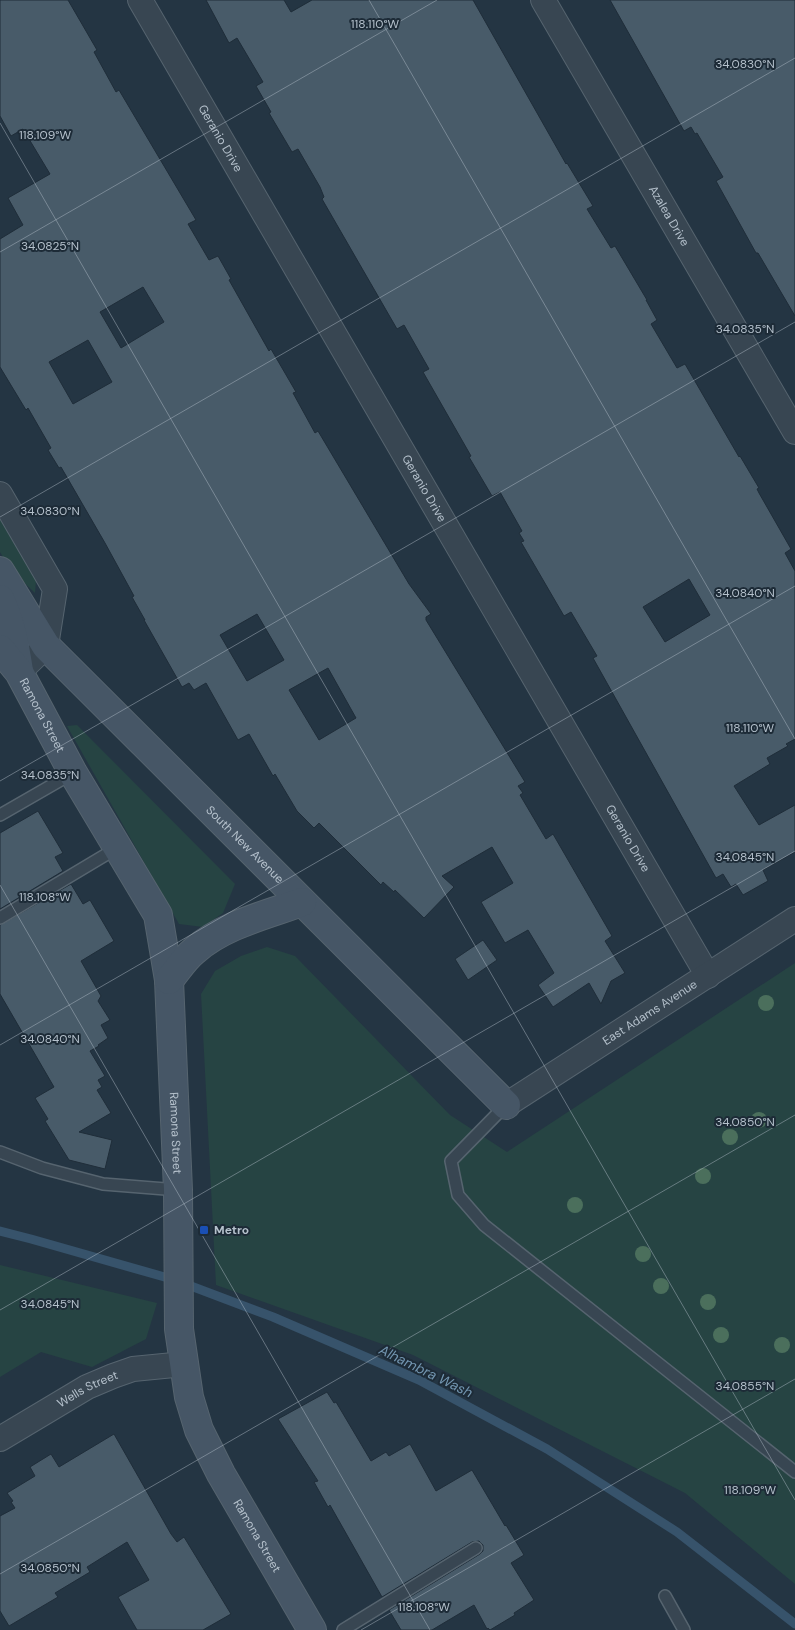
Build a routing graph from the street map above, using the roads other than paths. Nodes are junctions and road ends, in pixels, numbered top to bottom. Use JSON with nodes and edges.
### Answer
{"nodes":[{"id":1,"x":140,"y":0,"type":"edge"},
{"id":2,"x":544,"y":0,"type":"edge"},
{"id":3,"x":795,"y":432,"type":"edge"},
{"id":4,"x":0,"y":494,"type":"edge"},
{"id":5,"x":0,"y":571,"type":"edge"},
{"id":6,"x":0,"y":599,"type":"edge"},
{"id":7,"x":5,"y":638,"type":"edge"},
{"id":8,"x":46,"y":646,"type":"junction"},
{"id":9,"x":19,"y":672,"type":"junction"},
{"id":10,"x":73,"y":773,"type":"junction"},
{"id":11,"x":0,"y":815,"type":"edge"},
{"id":12,"x":117,"y":848,"type":"junction"},
{"id":13,"x":302,"y":902,"type":"junction"},
{"id":14,"x":0,"y":918,"type":"edge"},
{"id":15,"x":795,"y":919,"type":"edge"},
{"id":16,"x":708,"y":976,"type":"junction"},
{"id":17,"x":169,"y":980,"type":"junction"},
{"id":18,"x":506,"y":1106,"type":"junction"},
{"id":19,"x":0,"y":1152,"type":"edge"},
{"id":20,"x":178,"y":1190,"type":"junction"},
{"id":21,"x":184,"y":1364,"type":"junction"},
{"id":22,"x":0,"y":1439,"type":"edge"},
{"id":23,"x":795,"y":1472,"type":"edge"},
{"id":24,"x":476,"y":1548,"type":"dead end"},
{"id":25,"x":665,"y":1596,"type":"dead end"},
{"id":26,"x":312,"y":1630,"type":"edge"},
{"id":27,"x":343,"y":1630,"type":"edge"},
{"id":28,"x":684,"y":1630,"type":"edge"}],
"edges":[{"from":1,"to":16,"type":"street","name":"Geranio Drive"},
{"from":2,"to":3,"type":"street","name":"Azalea Drive"},
{"from":4,"to":8,"type":"street"},
{"from":5,"to":8,"type":"main road","name":"South New Avenue"},
{"from":6,"to":7,"type":"main road"},
{"from":7,"to":8,"type":"main road"},
{"from":7,"to":9,"type":"main road"},
{"from":8,"to":9,"type":"street"},
{"from":8,"to":13,"type":"main road","name":"South New Avenue"},
{"from":9,"to":10,"type":"main road","name":"Ramona Street"},
{"from":10,"to":11,"type":"lane"},
{"from":10,"to":12,"type":"main road","name":"Ramona Street"},
{"from":12,"to":14,"type":"lane"},
{"from":12,"to":17,"type":"main road","name":"Ramona Street"},
{"from":13,"to":17,"type":"main road"},
{"from":13,"to":18,"type":"main road","name":"South New Avenue"},
{"from":15,"to":16,"type":"street","name":"East Adams Avenue"},
{"from":16,"to":18,"type":"street","name":"East Adams Avenue"},
{"from":17,"to":20,"type":"main road","name":"Ramona Street"},
{"from":18,"to":23,"type":"lane"},
{"from":19,"to":20,"type":"lane"},
{"from":20,"to":21,"type":"main road","name":"Ramona Street"},
{"from":21,"to":22,"type":"street","name":"Wells Street"},
{"from":21,"to":26,"type":"main road","name":"Ramona Street"},
{"from":24,"to":27,"type":"lane"},
{"from":25,"to":28,"type":"lane"}]}
